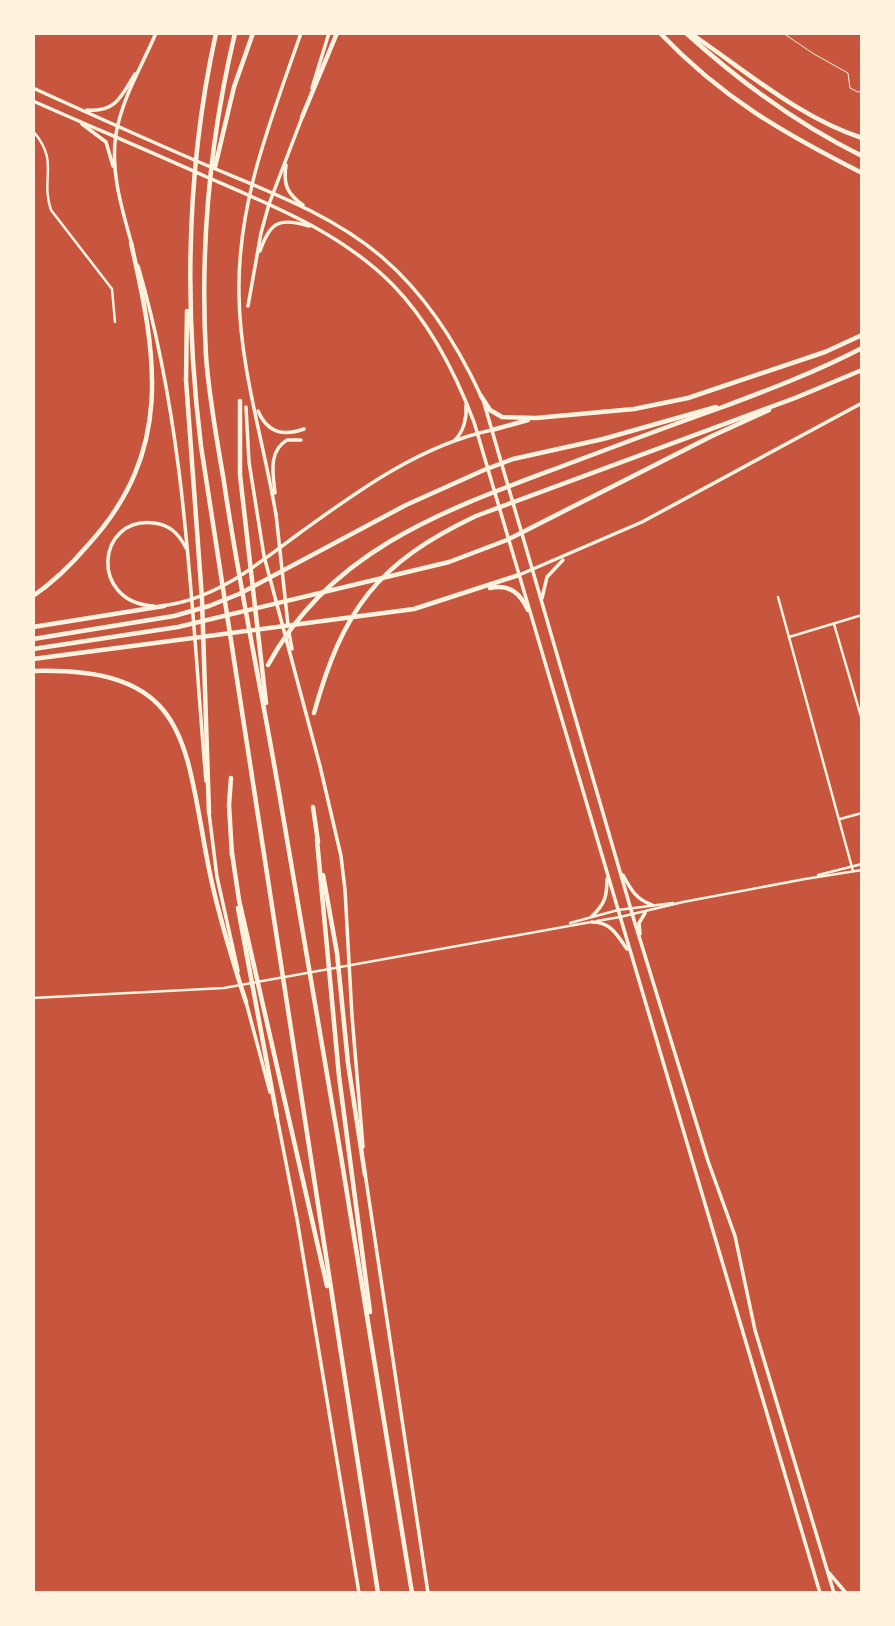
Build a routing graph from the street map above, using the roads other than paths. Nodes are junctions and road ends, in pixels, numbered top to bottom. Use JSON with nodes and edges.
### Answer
{"nodes":[{"id":1,"x":156,"y":33,"type":"edge"},
{"id":2,"x":216,"y":33,"type":"edge"},
{"id":3,"x":235,"y":33,"type":"edge"},
{"id":4,"x":253,"y":33,"type":"edge"},
{"id":5,"x":301,"y":33,"type":"edge"},
{"id":6,"x":329,"y":33,"type":"edge"},
{"id":7,"x":337,"y":33,"type":"edge"},
{"id":8,"x":660,"y":33,"type":"edge"},
{"id":9,"x":688,"y":33,"type":"edge"},
{"id":10,"x":783,"y":33,"type":"edge"},
{"id":11,"x":144,"y":60,"type":"junction"},
{"id":12,"x":33,"y":88,"type":"edge"},
{"id":13,"x":862,"y":91,"type":"edge"},
{"id":14,"x":33,"y":101,"type":"edge"},
{"id":15,"x":80,"y":109,"type":"junction"},
{"id":16,"x":302,"y":117,"type":"junction"},
{"id":17,"x":75,"y":119,"type":"junction"},
{"id":18,"x":118,"y":125,"type":"junction"},
{"id":19,"x":33,"y":131,"type":"edge"},
{"id":20,"x":116,"y":136,"type":"junction"},
{"id":21,"x":862,"y":138,"type":"edge"},
{"id":22,"x":216,"y":154,"type":"junction"},
{"id":23,"x":862,"y":156,"type":"edge"},
{"id":24,"x":287,"y":158,"type":"junction"},
{"id":25,"x":862,"y":173,"type":"edge"},
{"id":26,"x":116,"y":177,"type":"junction"},
{"id":27,"x":273,"y":194,"type":"junction"},
{"id":28,"x":269,"y":204,"type":"junction"},
{"id":29,"x":313,"y":213,"type":"junction"},
{"id":30,"x":316,"y":228,"type":"junction"},
{"id":31,"x":190,"y":236,"type":"junction"},
{"id":32,"x":131,"y":243,"type":"junction"},
{"id":33,"x":254,"y":266,"type":"junction"},
{"id":34,"x":248,"y":306,"type":"dead end"},
{"id":35,"x":115,"y":322,"type":"dead end"},
{"id":36,"x":862,"y":335,"type":"edge"},
{"id":37,"x":862,"y":348,"type":"edge"},
{"id":38,"x":862,"y":370,"type":"edge"},
{"id":39,"x":251,"y":388,"type":"junction"},
{"id":40,"x":481,"y":396,"type":"junction"},
{"id":41,"x":795,"y":398,"type":"junction"},
{"id":42,"x":465,"y":399,"type":"junction"},
{"id":43,"x":240,"y":401,"type":"dead end"},
{"id":44,"x":733,"y":403,"type":"junction"},
{"id":45,"x":862,"y":403,"type":"edge"},
{"id":46,"x":246,"y":407,"type":"dead end"},
{"id":47,"x":536,"y":418,"type":"junction"},
{"id":48,"x":303,"y":429,"type":"dead end"},
{"id":49,"x":492,"y":430,"type":"junction"},
{"id":50,"x":478,"y":433,"type":"junction"},
{"id":51,"x":301,"y":440,"type":"dead end"},
{"id":52,"x":450,"y":443,"type":"junction"},
{"id":53,"x":276,"y":515,"type":"junction"},
{"id":54,"x":575,"y":553,"type":"junction"},
{"id":55,"x":189,"y":556,"type":"junction"},
{"id":56,"x":533,"y":571,"type":"junction"},
{"id":57,"x":519,"y":575,"type":"junction"},
{"id":58,"x":475,"y":590,"type":"junction"},
{"id":59,"x":33,"y":596,"type":"edge"},
{"id":60,"x":778,"y":597,"type":"dead end"},
{"id":61,"x":164,"y":606,"type":"junction"},
{"id":62,"x":528,"y":610,"type":"junction"},
{"id":63,"x":543,"y":611,"type":"junction"},
{"id":64,"x":862,"y":615,"type":"edge"},
{"id":65,"x":834,"y":624,"type":"junction"},
{"id":66,"x":33,"y":627,"type":"edge"},
{"id":67,"x":789,"y":637,"type":"junction"},
{"id":68,"x":33,"y":639,"type":"edge"},
{"id":69,"x":33,"y":649,"type":"edge"},
{"id":70,"x":33,"y":659,"type":"edge"},
{"id":71,"x":268,"y":664,"type":"dead end"},
{"id":72,"x":294,"y":665,"type":"junction"},
{"id":73,"x":33,"y":671,"type":"edge"},
{"id":74,"x":314,"y":713,"type":"dead end"},
{"id":75,"x":862,"y":720,"type":"edge"},
{"id":76,"x":271,"y":745,"type":"junction"},
{"id":77,"x":231,"y":778,"type":"dead end"},
{"id":78,"x":313,"y":807,"type":"dead end"},
{"id":79,"x":209,"y":813,"type":"junction"},
{"id":80,"x":862,"y":813,"type":"edge"},
{"id":81,"x":840,"y":820,"type":"junction"},
{"id":82,"x":317,"y":840,"type":"junction"},
{"id":83,"x":232,"y":853,"type":"junction"},
{"id":84,"x":862,"y":864,"type":"edge"},
{"id":85,"x":851,"y":865,"type":"junction"},
{"id":86,"x":618,"y":867,"type":"junction"},
{"id":87,"x":862,"y":870,"type":"edge"},
{"id":88,"x":853,"y":872,"type":"junction"},
{"id":89,"x":607,"y":873,"type":"junction"},
{"id":90,"x":804,"y":879,"type":"junction"},
{"id":91,"x":682,"y":902,"type":"junction"},
{"id":92,"x":652,"y":905,"type":"junction"},
{"id":93,"x":631,"y":908,"type":"junction"},
{"id":94,"x":618,"y":910,"type":"junction"},
{"id":95,"x":645,"y":913,"type":"junction"},
{"id":96,"x":633,"y":915,"type":"junction"},
{"id":97,"x":592,"y":916,"type":"junction"},
{"id":98,"x":620,"y":917,"type":"junction"},
{"id":99,"x":592,"y":922,"type":"junction"},
{"id":100,"x":563,"y":926,"type":"junction"},
{"id":101,"x":640,"y":939,"type":"junction"},
{"id":102,"x":630,"y":952,"type":"junction"},
{"id":103,"x":33,"y":998,"type":"edge"},
{"id":104,"x":246,"y":1002,"type":"junction"},
{"id":105,"x":277,"y":1117,"type":"junction"},
{"id":106,"x":365,"y":1175,"type":"junction"},
{"id":107,"x":338,"y":1335,"type":"junction"},
{"id":108,"x":378,"y":1379,"type":"junction"},
{"id":109,"x":827,"y":1571,"type":"junction"},
{"id":110,"x":359,"y":1593,"type":"edge"},
{"id":111,"x":378,"y":1593,"type":"edge"},
{"id":112,"x":412,"y":1593,"type":"edge"},
{"id":113,"x":428,"y":1593,"type":"edge"},
{"id":114,"x":820,"y":1593,"type":"edge"},
{"id":115,"x":834,"y":1593,"type":"edge"},
{"id":116,"x":846,"y":1593,"type":"edge"}],
"edges":[{"from":1,"to":11,"type":"main road"},
{"from":2,"to":31,"type":"highway"},
{"from":3,"to":22,"type":"highway"},
{"from":4,"to":22,"type":"highway"},
{"from":5,"to":39,"type":"main road"},
{"from":6,"to":16,"type":"main road"},
{"from":7,"to":16,"type":"highway"},
{"from":8,"to":25,"type":"highway"},
{"from":9,"to":21,"type":"highway"},
{"from":9,"to":23,"type":"highway"},
{"from":10,"to":13,"type":"lane"},
{"from":11,"to":15,"type":"main road"},
{"from":11,"to":18,"type":"main road"},
{"from":12,"to":15,"type":"main road"},
{"from":14,"to":17,"type":"main road"},
{"from":15,"to":18,"type":"main road"},
{"from":16,"to":24,"type":"main road"},
{"from":17,"to":20,"type":"main road"},
{"from":17,"to":26,"type":"main road"},
{"from":18,"to":20,"type":"main road"},
{"from":18,"to":27,"type":"main road"},
{"from":19,"to":35,"type":"street"},
{"from":20,"to":26,"type":"main road"},
{"from":20,"to":28,"type":"main road"},
{"from":22,"to":76,"type":"highway"},
{"from":24,"to":27,"type":"main road"},
{"from":24,"to":29,"type":"main road"},
{"from":26,"to":32,"type":"main road"},
{"from":27,"to":28,"type":"main road"},
{"from":27,"to":29,"type":"main road"},
{"from":28,"to":30,"type":"main road"},
{"from":28,"to":33,"type":"main road"},
{"from":29,"to":40,"type":"main road"},
{"from":30,"to":33,"type":"main road"},
{"from":30,"to":42,"type":"main road"},
{"from":31,"to":79,"type":"highway"},
{"from":31,"to":107,"type":"highway"},
{"from":32,"to":55,"type":"main road"},
{"from":32,"to":59,"type":"highway"},
{"from":33,"to":34,"type":"main road"},
{"from":36,"to":47,"type":"highway"},
{"from":37,"to":44,"type":"highway"},
{"from":38,"to":41,"type":"highway"},
{"from":39,"to":48,"type":"main road"},
{"from":39,"to":53,"type":"main road"},
{"from":40,"to":47,"type":"highway"},
{"from":40,"to":49,"type":"main road"},
{"from":41,"to":69,"type":"highway"},
{"from":41,"to":74,"type":"highway"},
{"from":42,"to":50,"type":"main road"},
{"from":42,"to":52,"type":"main road"},
{"from":43,"to":76,"type":"highway"},
{"from":44,"to":68,"type":"highway"},
{"from":44,"to":71,"type":"highway"},
{"from":45,"to":54,"type":"main road"},
{"from":46,"to":72,"type":"main road"},
{"from":47,"to":49,"type":"highway"},
{"from":49,"to":50,"type":"main road"},
{"from":49,"to":56,"type":"main road"},
{"from":50,"to":52,"type":"main road"},
{"from":50,"to":57,"type":"main road"},
{"from":51,"to":53,"type":"main road"},
{"from":52,"to":61,"type":"main road"},
{"from":53,"to":72,"type":"main road"},
{"from":54,"to":56,"type":"main road"},
{"from":54,"to":63,"type":"main road"},
{"from":55,"to":61,"type":"main road"},
{"from":55,"to":79,"type":"main road"},
{"from":56,"to":57,"type":"main road"},
{"from":56,"to":63,"type":"main road"},
{"from":57,"to":58,"type":"highway"},
{"from":57,"to":62,"type":"main road"},
{"from":58,"to":62,"type":"highway"},
{"from":58,"to":70,"type":"highway"},
{"from":60,"to":67,"type":"street"},
{"from":61,"to":66,"type":"highway"},
{"from":62,"to":89,"type":"main road"},
{"from":63,"to":86,"type":"main road"},
{"from":64,"to":65,"type":"street"},
{"from":65,"to":67,"type":"street"},
{"from":65,"to":75,"type":"street"},
{"from":67,"to":81,"type":"street"},
{"from":72,"to":106,"type":"main road"},
{"from":73,"to":104,"type":"highway"},
{"from":76,"to":108,"type":"highway"},
{"from":77,"to":83,"type":"highway"},
{"from":78,"to":82,"type":"highway"},
{"from":79,"to":104,"type":"main road"},
{"from":80,"to":81,"type":"street"},
{"from":81,"to":85,"type":"street"},
{"from":82,"to":106,"type":"highway"},
{"from":82,"to":108,"type":"highway"},
{"from":83,"to":105,"type":"highway"},
{"from":83,"to":107,"type":"highway"},
{"from":84,"to":85,"type":"street"},
{"from":85,"to":88,"type":"street"},
{"from":85,"to":90,"type":"street"},
{"from":86,"to":92,"type":"main road"},
{"from":86,"to":93,"type":"main road"},
{"from":87,"to":88,"type":"street"},
{"from":88,"to":90,"type":"street"},
{"from":89,"to":94,"type":"main road"},
{"from":89,"to":97,"type":"main road"},
{"from":90,"to":91,"type":"street"},
{"from":91,"to":92,"type":"street"},
{"from":91,"to":95,"type":"street"},
{"from":92,"to":93,"type":"street"},
{"from":93,"to":94,"type":"street"},
{"from":93,"to":96,"type":"main road"},
{"from":94,"to":97,"type":"street"},
{"from":94,"to":98,"type":"main road"},
{"from":95,"to":96,"type":"street"},
{"from":95,"to":101,"type":"main road"},
{"from":96,"to":98,"type":"street"},
{"from":96,"to":101,"type":"main road"},
{"from":97,"to":100,"type":"street"},
{"from":98,"to":99,"type":"street"},
{"from":98,"to":102,"type":"main road"},
{"from":99,"to":100,"type":"street"},
{"from":99,"to":102,"type":"main road"},
{"from":100,"to":103,"type":"street"},
{"from":101,"to":109,"type":"main road"},
{"from":102,"to":114,"type":"main road"},
{"from":104,"to":105,"type":"main road"},
{"from":105,"to":110,"type":"main road"},
{"from":106,"to":113,"type":"main road"},
{"from":107,"to":111,"type":"highway"},
{"from":108,"to":112,"type":"highway"},
{"from":109,"to":115,"type":"main road"},
{"from":109,"to":116,"type":"main road"}]}
